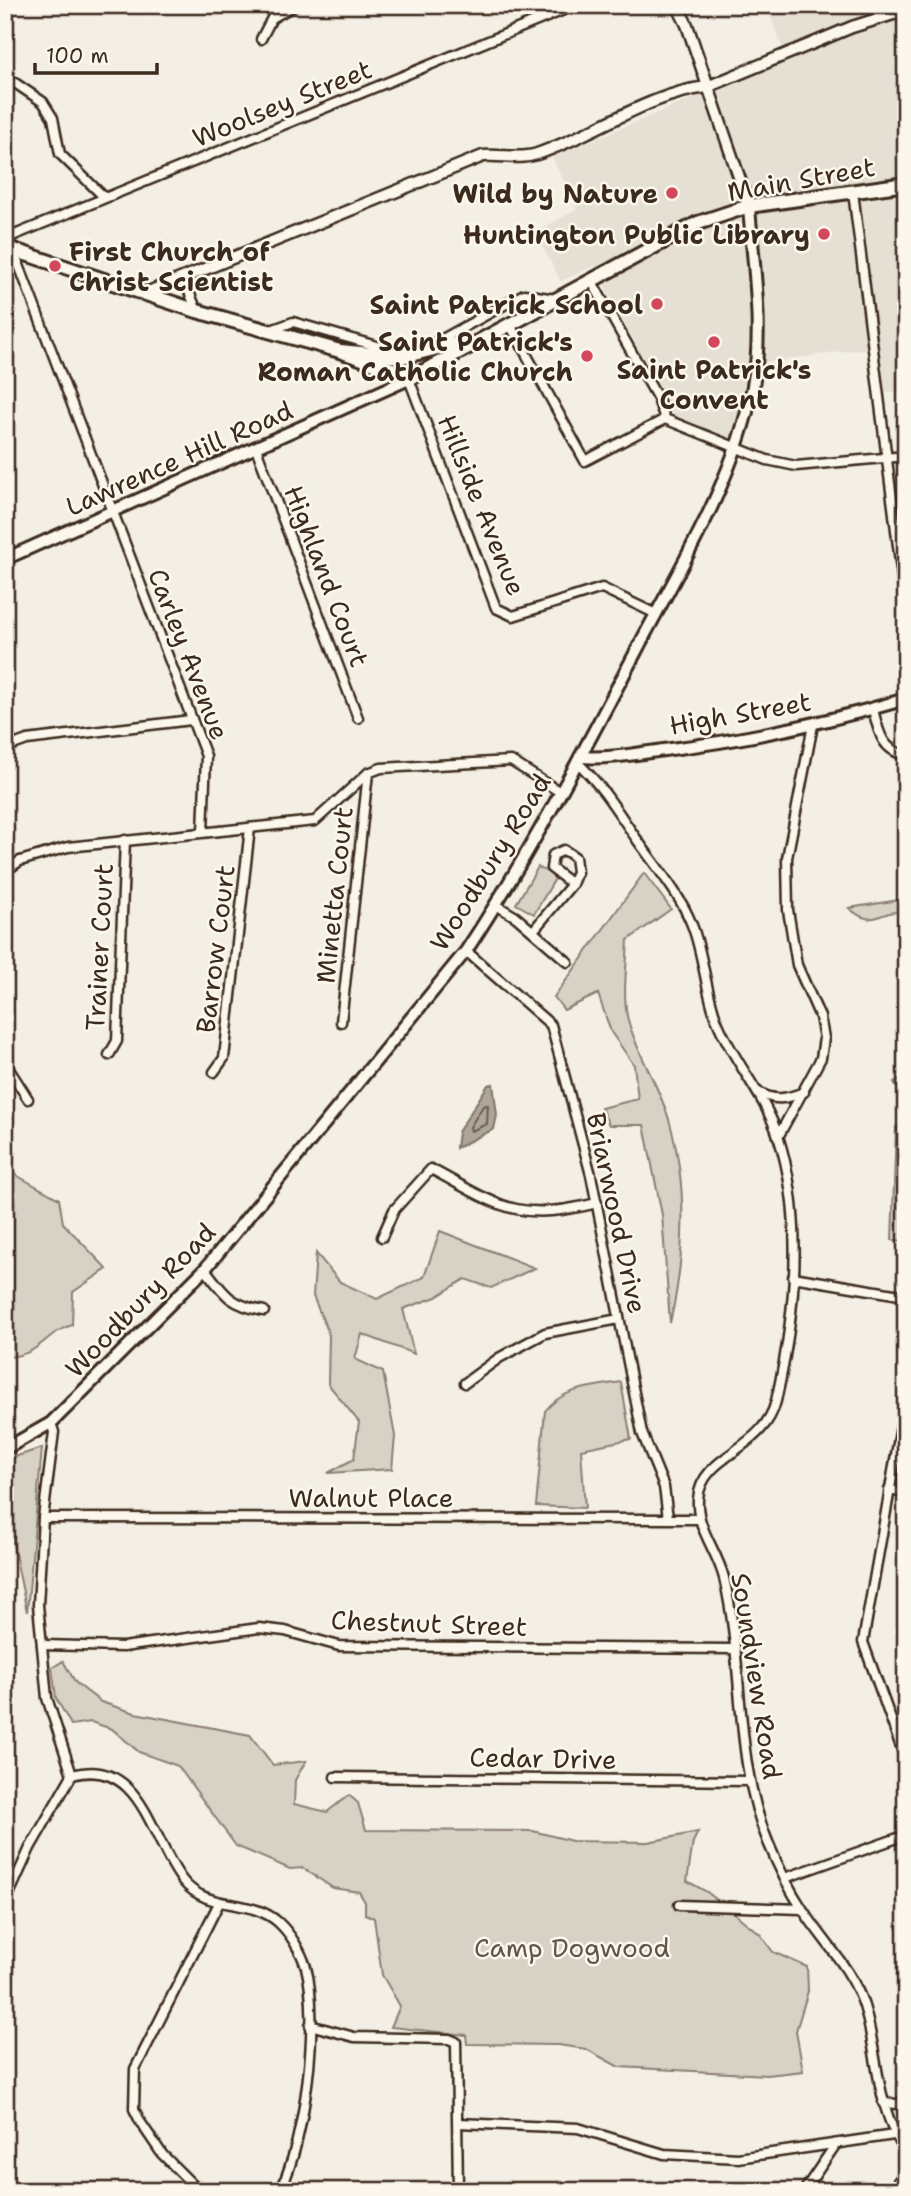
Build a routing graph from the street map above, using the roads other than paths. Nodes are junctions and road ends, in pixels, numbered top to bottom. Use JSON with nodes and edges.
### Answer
{"nodes":[{"id":1,"x":295,"y":5,"type":"edge"},
{"id":2,"x":576,"y":5,"type":"edge"},
{"id":3,"x":677,"y":5,"type":"edge"},
{"id":4,"x":904,"y":8,"type":"edge"},
{"id":5,"x":261,"y":39,"type":"dead end"},
{"id":6,"x":5,"y":82,"type":"edge"},
{"id":7,"x":707,"y":87,"type":"junction"},
{"id":8,"x":906,"y":184,"type":"edge"},
{"id":9,"x":853,"y":192,"type":"junction"},
{"id":10,"x":104,"y":197,"type":"junction"},
{"id":11,"x":749,"y":206,"type":"junction"},
{"id":12,"x":5,"y":239,"type":"edge"},
{"id":13,"x":10,"y":250,"type":"edge"},
{"id":14,"x":183,"y":277,"type":"junction"},
{"id":15,"x":591,"y":280,"type":"junction"},
{"id":16,"x":146,"y":293,"type":"junction"},
{"id":17,"x":555,"y":299,"type":"junction"},
{"id":18,"x":197,"y":311,"type":"junction"},
{"id":19,"x":509,"y":323,"type":"junction"},
{"id":20,"x":495,"y":330,"type":"junction"},
{"id":21,"x":268,"y":331,"type":"junction"},
{"id":22,"x":340,"y":351,"type":"junction"},
{"id":23,"x":409,"y":379,"type":"junction"},
{"id":24,"x":665,"y":419,"type":"junction"},
{"id":25,"x":256,"y":448,"type":"junction"},
{"id":26,"x":736,"y":448,"type":"junction"},
{"id":27,"x":906,"y":456,"type":"edge"},
{"id":28,"x":886,"y":459,"type":"junction"},
{"id":29,"x":114,"y":513,"type":"junction"},
{"id":30,"x":5,"y":559,"type":"edge"},
{"id":31,"x":906,"y":609,"type":"edge"},
{"id":32,"x":656,"y":614,"type":"junction"},
{"id":33,"x":906,"y":699,"type":"edge"},
{"id":34,"x":873,"y":709,"type":"junction"},
{"id":35,"x":358,"y":718,"type":"dead end"},
{"id":36,"x":191,"y":720,"type":"junction"},
{"id":37,"x":813,"y":725,"type":"junction"},
{"id":38,"x":5,"y":748,"type":"edge"},
{"id":39,"x":906,"y":755,"type":"edge"},
{"id":40,"x":579,"y":760,"type":"junction"},
{"id":41,"x":368,"y":773,"type":"junction"},
{"id":42,"x":560,"y":792,"type":"junction"},
{"id":43,"x":250,"y":828,"type":"junction"},
{"id":44,"x":203,"y":832,"type":"junction"},
{"id":45,"x":125,"y":840,"type":"junction"},
{"id":46,"x":5,"y":872,"type":"edge"},
{"id":47,"x":572,"y":884,"type":"dead end"},
{"id":48,"x":496,"y":905,"type":"junction"},
{"id":49,"x":533,"y":931,"type":"junction"},
{"id":50,"x":466,"y":951,"type":"junction"},
{"id":51,"x":568,"y":962,"type":"dead end"},
{"id":52,"x":341,"y":1022,"type":"dead end"},
{"id":53,"x":110,"y":1055,"type":"dead end"},
{"id":54,"x":5,"y":1063,"type":"edge"},
{"id":55,"x":214,"y":1072,"type":"dead end"},
{"id":56,"x":757,"y":1091,"type":"junction"},
{"id":57,"x":804,"y":1092,"type":"junction"},
{"id":58,"x":28,"y":1099,"type":"dead end"},
{"id":59,"x":778,"y":1137,"type":"junction"},
{"id":60,"x":597,"y":1203,"type":"junction"},
{"id":61,"x":382,"y":1237,"type":"dead end"},
{"id":62,"x":205,"y":1269,"type":"junction"},
{"id":63,"x":793,"y":1277,"type":"junction"},
{"id":64,"x":906,"y":1296,"type":"edge"},
{"id":65,"x":264,"y":1311,"type":"dead end"},
{"id":66,"x":619,"y":1319,"type":"junction"},
{"id":67,"x":464,"y":1383,"type":"dead end"},
{"id":68,"x":906,"y":1398,"type":"edge"},
{"id":69,"x":51,"y":1423,"type":"junction"},
{"id":70,"x":5,"y":1449,"type":"edge"},
{"id":71,"x":890,"y":1490,"type":"junction"},
{"id":72,"x":906,"y":1493,"type":"edge"},
{"id":73,"x":43,"y":1518,"type":"junction"},
{"id":74,"x":667,"y":1518,"type":"junction"},
{"id":75,"x":698,"y":1519,"type":"junction"},
{"id":76,"x":41,"y":1645,"type":"junction"},
{"id":77,"x":734,"y":1649,"type":"junction"},
{"id":78,"x":906,"y":1761,"type":"edge"},
{"id":79,"x":72,"y":1775,"type":"junction"},
{"id":80,"x":335,"y":1777,"type":"dead end"},
{"id":81,"x":750,"y":1781,"type":"junction"},
{"id":82,"x":906,"y":1835,"type":"edge"},
{"id":83,"x":785,"y":1878,"type":"junction"},
{"id":84,"x":5,"y":1903,"type":"edge"},
{"id":85,"x":219,"y":1903,"type":"junction"},
{"id":86,"x":679,"y":1905,"type":"dead end"},
{"id":87,"x":802,"y":1909,"type":"junction"},
{"id":88,"x":310,"y":2025,"type":"junction"},
{"id":89,"x":906,"y":2094,"type":"edge"},
{"id":90,"x":905,"y":2100,"type":"edge"},
{"id":91,"x":883,"y":2104,"type":"junction"},
{"id":92,"x":458,"y":2123,"type":"junction"},
{"id":93,"x":894,"y":2135,"type":"junction"},
{"id":94,"x":836,"y":2144,"type":"junction"},
{"id":95,"x":906,"y":2152,"type":"edge"},
{"id":96,"x":906,"y":2174,"type":"edge"},
{"id":97,"x":199,"y":2191,"type":"edge"},
{"id":98,"x":280,"y":2191,"type":"edge"},
{"id":99,"x":457,"y":2191,"type":"edge"},
{"id":100,"x":804,"y":2191,"type":"edge"},
{"id":101,"x":892,"y":2191,"type":"edge"}],
"edges":[{"from":1,"to":5,"type":"street"},
{"from":2,"to":10,"type":"street","name":"Woolsey Street"},
{"from":3,"to":7,"type":"street"},
{"from":4,"to":7,"type":"street"},
{"from":6,"to":10,"type":"street"},
{"from":7,"to":11,"type":"street"},
{"from":7,"to":14,"type":"street"},
{"from":8,"to":9,"type":"main road","name":"Main Street"},
{"from":9,"to":11,"type":"main road","name":"Main Street"},
{"from":9,"to":28,"type":"street"},
{"from":10,"to":12,"type":"street","name":"Woolsey Street"},
{"from":11,"to":15,"type":"main road","name":"Main Street"},
{"from":11,"to":26,"type":"main road","name":"Woodbury Road"},
{"from":13,"to":16,"type":"main road","name":"Main Street"},
{"from":13,"to":29,"type":"street","name":"Carley Avenue"},
{"from":14,"to":16,"type":"street"},
{"from":14,"to":18,"type":"street"},
{"from":15,"to":17,"type":"main road","name":"Main Street"},
{"from":15,"to":24,"type":"street"},
{"from":16,"to":18,"type":"main road","name":"Main Street"},
{"from":17,"to":19,"type":"main road","name":"Main Street"},
{"from":17,"to":21,"type":"street","name":"Main Street"},
{"from":18,"to":21,"type":"main road","name":"Main Street"},
{"from":19,"to":20,"type":"main road","name":"Main Street"},
{"from":19,"to":24,"type":"street"},
{"from":20,"to":22,"type":"main road","name":"Main Street"},
{"from":20,"to":23,"type":"main road","name":"Main Street"},
{"from":21,"to":22,"type":"main road","name":"Main Street"},
{"from":22,"to":23,"type":"main road","name":"Main Street"},
{"from":23,"to":25,"type":"main road","name":"Lawrence Hill Road"},
{"from":23,"to":32,"type":"street","name":"Hillside Avenue"},
{"from":24,"to":26,"type":"street"},
{"from":25,"to":29,"type":"main road","name":"Lawrence Hill Road"},
{"from":25,"to":35,"type":"street","name":"Highland Court"},
{"from":26,"to":28,"type":"street"},
{"from":26,"to":32,"type":"main road","name":"Woodbury Road"},
{"from":27,"to":28,"type":"street"},
{"from":28,"to":31,"type":"street"},
{"from":29,"to":30,"type":"main road","name":"Lawrence Hill Road"},
{"from":29,"to":36,"type":"street","name":"Carley Avenue"},
{"from":32,"to":40,"type":"main road","name":"Woodbury Road"},
{"from":33,"to":34,"type":"main road","name":"High Street"},
{"from":34,"to":37,"type":"main road","name":"High Street"},
{"from":34,"to":39,"type":"street"},
{"from":36,"to":38,"type":"street"},
{"from":36,"to":44,"type":"street","name":"Carley Avenue"},
{"from":37,"to":40,"type":"main road","name":"High Street"},
{"from":37,"to":57,"type":"street"},
{"from":40,"to":42,"type":"main road","name":"Woodbury Road"},
{"from":40,"to":56,"type":"street","name":"Soundview Road"},
{"from":41,"to":42,"type":"street"},
{"from":41,"to":43,"type":"street"},
{"from":41,"to":52,"type":"street","name":"Minetta Court"},
{"from":42,"to":48,"type":"main road","name":"Woodbury Road"},
{"from":43,"to":44,"type":"street"},
{"from":43,"to":55,"type":"street","name":"Barrow Court"},
{"from":44,"to":45,"type":"street"},
{"from":45,"to":46,"type":"street"},
{"from":45,"to":53,"type":"street","name":"Trainer Court"},
{"from":47,"to":49,"type":"street"},
{"from":48,"to":49,"type":"street"},
{"from":48,"to":50,"type":"main road","name":"Woodbury Road"},
{"from":49,"to":51,"type":"street"},
{"from":50,"to":60,"type":"street","name":"Briarwood Drive"},
{"from":50,"to":62,"type":"main road","name":"Woodbury Road"},
{"from":54,"to":58,"type":"street"},
{"from":56,"to":57,"type":"street"},
{"from":56,"to":59,"type":"street","name":"Soundview Road"},
{"from":57,"to":59,"type":"street"},
{"from":59,"to":63,"type":"street","name":"Soundview Road"},
{"from":60,"to":61,"type":"street"},
{"from":60,"to":66,"type":"street","name":"Briarwood Drive"},
{"from":62,"to":65,"type":"street"},
{"from":62,"to":69,"type":"main road","name":"Woodbury Road"},
{"from":63,"to":64,"type":"street"},
{"from":63,"to":75,"type":"street","name":"Soundview Road"},
{"from":66,"to":67,"type":"street"},
{"from":66,"to":74,"type":"street","name":"Briarwood Drive"},
{"from":68,"to":71,"type":"street"},
{"from":69,"to":70,"type":"main road","name":"Woodbury Road"},
{"from":69,"to":73,"type":"street"},
{"from":71,"to":72,"type":"street"},
{"from":71,"to":78,"type":"street"},
{"from":73,"to":74,"type":"street","name":"Walnut Place"},
{"from":73,"to":76,"type":"street"},
{"from":74,"to":75,"type":"street","name":"Walnut Place"},
{"from":75,"to":77,"type":"street","name":"Soundview Road"},
{"from":76,"to":77,"type":"street","name":"Chestnut Street"},
{"from":76,"to":79,"type":"street"},
{"from":77,"to":81,"type":"street","name":"Soundview Road"},
{"from":79,"to":84,"type":"street"},
{"from":79,"to":85,"type":"street"},
{"from":80,"to":81,"type":"street","name":"Cedar Drive"},
{"from":81,"to":83,"type":"street","name":"Soundview Road"},
{"from":82,"to":83,"type":"street"},
{"from":83,"to":87,"type":"street","name":"Soundview Road"},
{"from":85,"to":88,"type":"street"},
{"from":85,"to":97,"type":"street"},
{"from":86,"to":87,"type":"street"},
{"from":87,"to":91,"type":"street","name":"Soundview Road"},
{"from":88,"to":92,"type":"street"},
{"from":88,"to":98,"type":"street"},
{"from":89,"to":90,"type":"street"},
{"from":90,"to":91,"type":"street"},
{"from":90,"to":93,"type":"street"},
{"from":91,"to":93,"type":"street","name":"Soundview Road"},
{"from":92,"to":94,"type":"street"},
{"from":92,"to":99,"type":"street"},
{"from":93,"to":94,"type":"street"},
{"from":93,"to":95,"type":"street","name":"Soundview Road"},
{"from":94,"to":100,"type":"street"},
{"from":96,"to":101,"type":"main road"}]}
